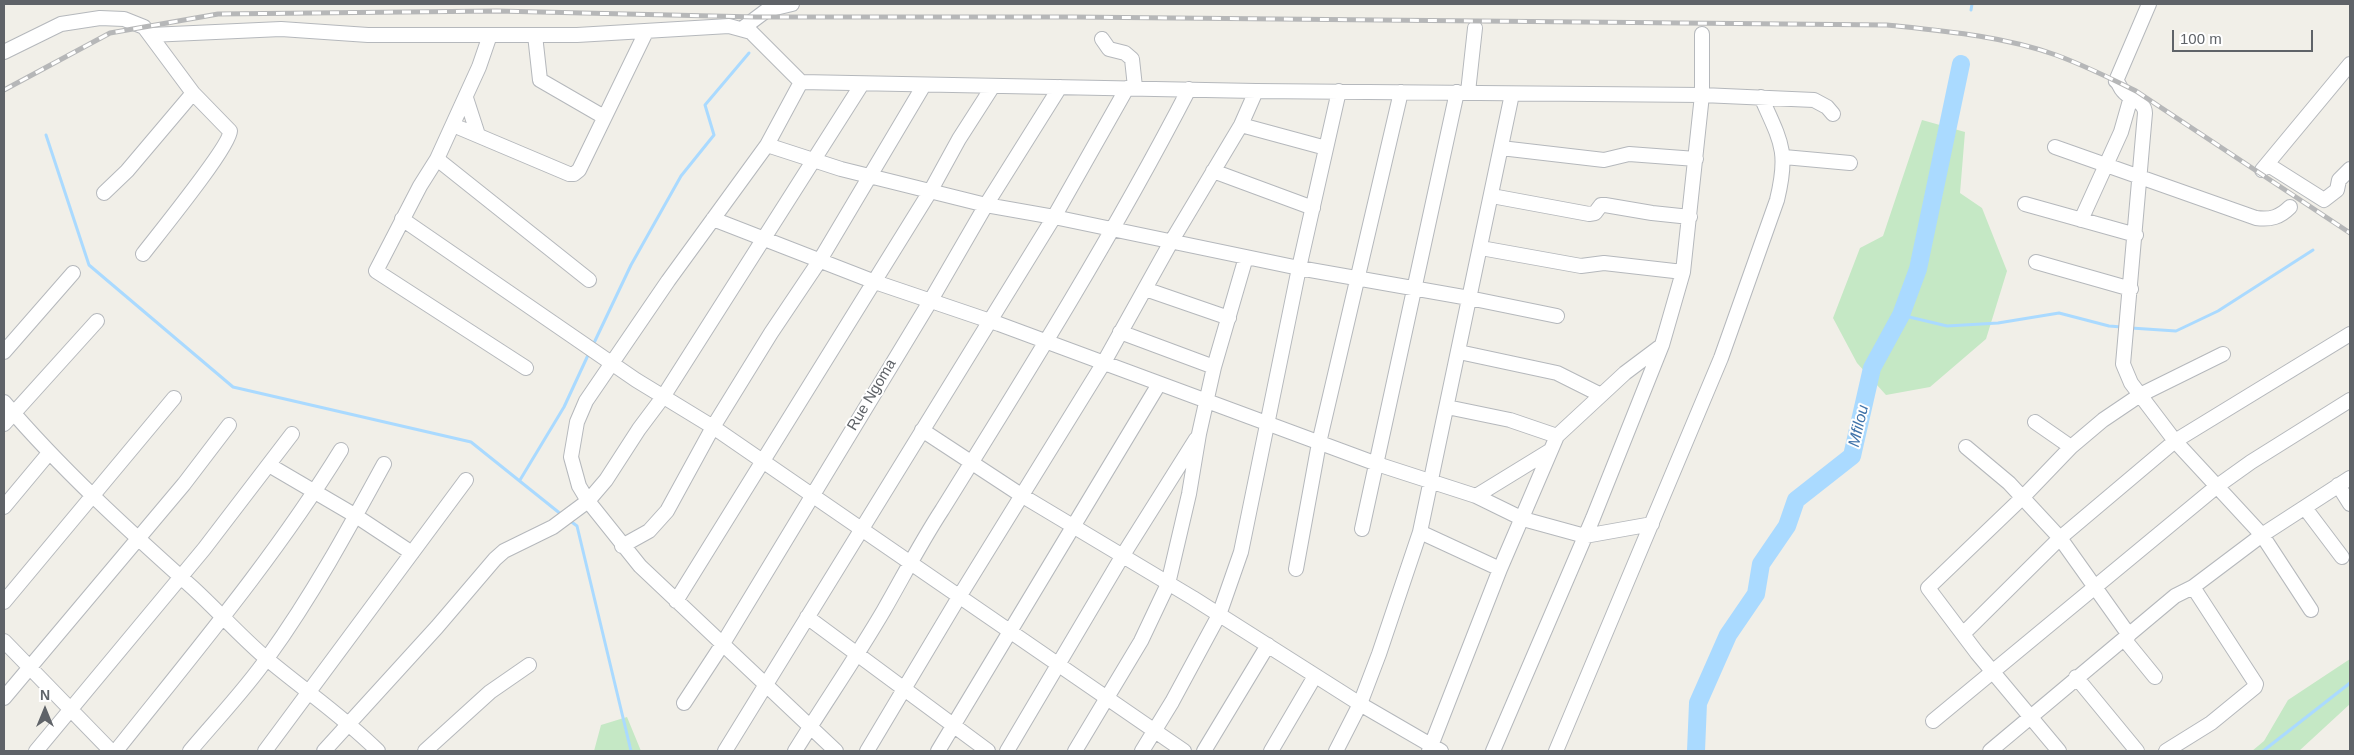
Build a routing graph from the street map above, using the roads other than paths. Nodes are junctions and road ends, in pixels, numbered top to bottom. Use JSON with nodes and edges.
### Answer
{"nodes":[{"id":1,"x":792,"y":4,"type":"edge"},
{"id":2,"x":2149,"y":4,"type":"edge"},
{"id":3,"x":743,"y":28,"type":"junction"},
{"id":4,"x":1475,"y":28,"type":"dead end"},
{"id":5,"x":646,"y":32,"type":"junction"},
{"id":6,"x":1702,"y":34,"type":"dead end"},
{"id":7,"x":150,"y":35,"type":"junction"},
{"id":8,"x":490,"y":35,"type":"junction"},
{"id":9,"x":535,"y":35,"type":"junction"},
{"id":10,"x":1102,"y":39,"type":"dead end"},
{"id":11,"x":4,"y":52,"type":"edge"},
{"id":12,"x":2350,"y":64,"type":"edge"},
{"id":13,"x":801,"y":82,"type":"junction"},
{"id":14,"x":862,"y":84,"type":"junction"},
{"id":15,"x":924,"y":85,"type":"junction"},
{"id":16,"x":993,"y":86,"type":"junction"},
{"id":17,"x":1060,"y":87,"type":"junction"},
{"id":18,"x":1131,"y":87,"type":"junction"},
{"id":19,"x":1189,"y":89,"type":"junction"},
{"id":20,"x":1256,"y":91,"type":"junction"},
{"id":21,"x":1339,"y":91,"type":"junction"},
{"id":22,"x":1401,"y":92,"type":"junction"},
{"id":23,"x":1462,"y":92,"type":"junction"},
{"id":24,"x":193,"y":93,"type":"junction"},
{"id":25,"x":1512,"y":94,"type":"junction"},
{"id":26,"x":1702,"y":95,"type":"junction"},
{"id":27,"x":2130,"y":97,"type":"junction"},
{"id":28,"x":466,"y":98,"type":"junction"},
{"id":29,"x":1761,"y":98,"type":"junction"},
{"id":30,"x":1833,"y":114,"type":"dead end"},
{"id":31,"x":604,"y":117,"type":"junction"},
{"id":32,"x":453,"y":125,"type":"junction"},
{"id":33,"x":1241,"y":125,"type":"junction"},
{"id":34,"x":478,"y":135,"type":"junction"},
{"id":35,"x":767,"y":145,"type":"junction"},
{"id":36,"x":2054,"y":146,"type":"dead end"},
{"id":37,"x":1326,"y":148,"type":"junction"},
{"id":38,"x":1501,"y":148,"type":"junction"},
{"id":39,"x":1784,"y":157,"type":"junction"},
{"id":40,"x":1696,"y":159,"type":"junction"},
{"id":41,"x":437,"y":160,"type":"junction"},
{"id":42,"x":813,"y":161,"type":"junction"},
{"id":43,"x":1850,"y":163,"type":"dead end"},
{"id":44,"x":2106,"y":165,"type":"junction"},
{"id":45,"x":2350,"y":169,"type":"edge"},
{"id":46,"x":1213,"y":171,"type":"junction"},
{"id":47,"x":869,"y":176,"type":"junction"},
{"id":48,"x":2140,"y":177,"type":"junction"},
{"id":49,"x":931,"y":190,"type":"junction"},
{"id":50,"x":104,"y":193,"type":"dead end"},
{"id":51,"x":1492,"y":196,"type":"junction"},
{"id":52,"x":2025,"y":204,"type":"dead end"},
{"id":53,"x":986,"y":205,"type":"junction"},
{"id":54,"x":2290,"y":207,"type":"dead end"},
{"id":55,"x":1313,"y":208,"type":"junction"},
{"id":56,"x":1054,"y":217,"type":"junction"},
{"id":57,"x":1690,"y":217,"type":"junction"},
{"id":58,"x":402,"y":219,"type":"junction"},
{"id":59,"x":713,"y":219,"type":"junction"},
{"id":60,"x":2081,"y":220,"type":"junction"},
{"id":61,"x":1113,"y":229,"type":"junction"},
{"id":62,"x":2136,"y":235,"type":"junction"},
{"id":63,"x":765,"y":238,"type":"junction"},
{"id":64,"x":1171,"y":242,"type":"junction"},
{"id":65,"x":1481,"y":248,"type":"junction"},
{"id":66,"x":143,"y":254,"type":"dead end"},
{"id":67,"x":1246,"y":257,"type":"junction"},
{"id":68,"x":820,"y":260,"type":"junction"},
{"id":69,"x":2036,"y":262,"type":"dead end"},
{"id":70,"x":1299,"y":268,"type":"junction"},
{"id":71,"x":1683,"y":272,"type":"junction"},
{"id":72,"x":73,"y":273,"type":"dead end"},
{"id":73,"x":1357,"y":279,"type":"junction"},
{"id":74,"x":590,"y":280,"type":"dead end"},
{"id":75,"x":875,"y":282,"type":"junction"},
{"id":76,"x":1145,"y":289,"type":"junction"},
{"id":77,"x":1413,"y":289,"type":"junction"},
{"id":78,"x":2131,"y":289,"type":"junction"},
{"id":79,"x":1470,"y":298,"type":"junction"},
{"id":80,"x":931,"y":300,"type":"junction"},
{"id":81,"x":1557,"y":316,"type":"dead end"},
{"id":82,"x":1229,"y":318,"type":"junction"},
{"id":83,"x":988,"y":320,"type":"junction"},
{"id":84,"x":93,"y":331,"type":"dead end"},
{"id":85,"x":1120,"y":332,"type":"junction"},
{"id":86,"x":2350,"y":334,"type":"edge"},
{"id":87,"x":1044,"y":342,"type":"junction"},
{"id":88,"x":1662,"y":346,"type":"junction"},
{"id":89,"x":4,"y":352,"type":"edge"},
{"id":90,"x":1458,"y":352,"type":"junction"},
{"id":91,"x":2223,"y":354,"type":"dead end"},
{"id":92,"x":612,"y":362,"type":"junction"},
{"id":93,"x":1103,"y":364,"type":"junction"},
{"id":94,"x":1214,"y":367,"type":"junction"},
{"id":95,"x":526,"y":368,"type":"dead end"},
{"id":96,"x":1159,"y":384,"type":"junction"},
{"id":97,"x":1601,"y":396,"type":"junction"},
{"id":98,"x":2140,"y":396,"type":"junction"},
{"id":99,"x":663,"y":397,"type":"junction"},
{"id":100,"x":174,"y":398,"type":"dead end"},
{"id":101,"x":2350,"y":400,"type":"edge"},
{"id":102,"x":4,"y":402,"type":"edge"},
{"id":103,"x":1207,"y":402,"type":"junction"},
{"id":104,"x":1447,"y":406,"type":"junction"},
{"id":105,"x":14,"y":413,"type":"junction"},
{"id":106,"x":2035,"y":422,"type":"dead end"},
{"id":107,"x":4,"y":424,"type":"edge"},
{"id":108,"x":1267,"y":424,"type":"junction"},
{"id":109,"x":229,"y":425,"type":"dead end"},
{"id":110,"x":713,"y":427,"type":"junction"},
{"id":111,"x":922,"y":430,"type":"junction"},
{"id":112,"x":292,"y":434,"type":"dead end"},
{"id":113,"x":1199,"y":434,"type":"junction"},
{"id":114,"x":1557,"y":436,"type":"junction"},
{"id":115,"x":2175,"y":441,"type":"junction"},
{"id":116,"x":1320,"y":442,"type":"junction"},
{"id":117,"x":1966,"y":447,"type":"dead end"},
{"id":118,"x":2071,"y":447,"type":"junction"},
{"id":119,"x":341,"y":450,"type":"dead end"},
{"id":120,"x":1551,"y":450,"type":"junction"},
{"id":121,"x":49,"y":453,"type":"junction"},
{"id":122,"x":762,"y":462,"type":"junction"},
{"id":123,"x":384,"y":464,"type":"dead end"},
{"id":124,"x":972,"y":464,"type":"junction"},
{"id":125,"x":1377,"y":464,"type":"junction"},
{"id":126,"x":270,"y":465,"type":"junction"},
{"id":127,"x":466,"y":480,"type":"dead end"},
{"id":128,"x":1430,"y":481,"type":"junction"},
{"id":129,"x":2344,"y":482,"type":"edge"},
{"id":130,"x":2216,"y":487,"type":"junction"},
{"id":131,"x":315,"y":492,"type":"junction"},
{"id":132,"x":812,"y":495,"type":"junction"},
{"id":133,"x":1021,"y":495,"type":"junction"},
{"id":134,"x":94,"y":496,"type":"junction"},
{"id":135,"x":1476,"y":496,"type":"junction"},
{"id":136,"x":2023,"y":497,"type":"junction"},
{"id":137,"x":588,"y":501,"type":"junction"},
{"id":138,"x":2350,"y":504,"type":"edge"},
{"id":139,"x":4,"y":507,"type":"edge"},
{"id":140,"x":2305,"y":508,"type":"junction"},
{"id":141,"x":356,"y":516,"type":"junction"},
{"id":142,"x":1523,"y":519,"type":"junction"},
{"id":143,"x":1652,"y":524,"type":"junction"},
{"id":144,"x":1074,"y":526,"type":"junction"},
{"id":145,"x":860,"y":529,"type":"junction"},
{"id":146,"x":1362,"y":529,"type":"dead end"},
{"id":147,"x":1420,"y":532,"type":"junction"},
{"id":148,"x":2262,"y":535,"type":"junction"},
{"id":149,"x":1585,"y":536,"type":"junction"},
{"id":150,"x":2060,"y":538,"type":"junction"},
{"id":151,"x":138,"y":540,"type":"junction"},
{"id":152,"x":622,"y":546,"type":"junction"},
{"id":153,"x":412,"y":553,"type":"junction"},
{"id":154,"x":1123,"y":556,"type":"junction"},
{"id":155,"x":2342,"y":558,"type":"dead end"},
{"id":156,"x":910,"y":564,"type":"junction"},
{"id":157,"x":1296,"y":569,"type":"dead end"},
{"id":158,"x":1500,"y":569,"type":"junction"},
{"id":159,"x":180,"y":577,"type":"junction"},
{"id":160,"x":1168,"y":584,"type":"junction"},
{"id":161,"x":2095,"y":586,"type":"junction"},
{"id":162,"x":2193,"y":587,"type":"junction"},
{"id":163,"x":958,"y":597,"type":"junction"},
{"id":164,"x":676,"y":601,"type":"junction"},
{"id":165,"x":4,"y":602,"type":"edge"},
{"id":166,"x":2311,"y":610,"type":"dead end"},
{"id":167,"x":1219,"y":615,"type":"junction"},
{"id":168,"x":223,"y":616,"type":"junction"},
{"id":169,"x":807,"y":617,"type":"junction"},
{"id":170,"x":1010,"y":632,"type":"junction"},
{"id":171,"x":1963,"y":634,"type":"junction"},
{"id":172,"x":2127,"y":637,"type":"junction"},
{"id":173,"x":4,"y":641,"type":"edge"},
{"id":174,"x":722,"y":645,"type":"junction"},
{"id":175,"x":1268,"y":646,"type":"junction"},
{"id":176,"x":856,"y":653,"type":"junction"},
{"id":177,"x":267,"y":659,"type":"junction"},
{"id":178,"x":529,"y":665,"type":"dead end"},
{"id":179,"x":1058,"y":665,"type":"junction"},
{"id":180,"x":30,"y":668,"type":"junction"},
{"id":181,"x":1993,"y":672,"type":"junction"},
{"id":182,"x":1315,"y":676,"type":"junction"},
{"id":183,"x":2076,"y":677,"type":"junction"},
{"id":184,"x":2155,"y":677,"type":"dead end"},
{"id":185,"x":765,"y":685,"type":"junction"},
{"id":186,"x":906,"y":690,"type":"junction"},
{"id":187,"x":309,"y":691,"type":"junction"},
{"id":188,"x":1107,"y":697,"type":"junction"},
{"id":189,"x":4,"y":698,"type":"edge"},
{"id":190,"x":684,"y":703,"type":"dead end"},
{"id":191,"x":1360,"y":704,"type":"junction"},
{"id":192,"x":72,"y":710,"type":"junction"},
{"id":193,"x":2031,"y":718,"type":"junction"},
{"id":194,"x":1933,"y":721,"type":"dead end"},
{"id":195,"x":348,"y":723,"type":"junction"},
{"id":196,"x":953,"y":725,"type":"junction"},
{"id":197,"x":810,"y":727,"type":"junction"},
{"id":198,"x":1154,"y":731,"type":"junction"},
{"id":199,"x":1433,"y":750,"type":"edge"},
{"id":200,"x":36,"y":751,"type":"edge"},
{"id":201,"x":111,"y":751,"type":"edge"},
{"id":202,"x":116,"y":751,"type":"edge"},
{"id":203,"x":190,"y":751,"type":"edge"},
{"id":204,"x":265,"y":751,"type":"edge"},
{"id":205,"x":324,"y":751,"type":"edge"},
{"id":206,"x":378,"y":751,"type":"edge"},
{"id":207,"x":425,"y":751,"type":"edge"},
{"id":208,"x":725,"y":751,"type":"edge"},
{"id":209,"x":795,"y":751,"type":"edge"},
{"id":210,"x":836,"y":751,"type":"edge"},
{"id":211,"x":867,"y":751,"type":"edge"},
{"id":212,"x":938,"y":751,"type":"edge"},
{"id":213,"x":988,"y":751,"type":"edge"},
{"id":214,"x":1007,"y":751,"type":"edge"},
{"id":215,"x":1075,"y":751,"type":"edge"},
{"id":216,"x":1142,"y":751,"type":"edge"},
{"id":217,"x":1184,"y":751,"type":"edge"},
{"id":218,"x":1204,"y":751,"type":"edge"},
{"id":219,"x":1271,"y":751,"type":"edge"},
{"id":220,"x":1336,"y":751,"type":"edge"},
{"id":221,"x":1494,"y":751,"type":"edge"},
{"id":222,"x":1556,"y":751,"type":"edge"},
{"id":223,"x":1990,"y":751,"type":"edge"},
{"id":224,"x":2059,"y":751,"type":"edge"},
{"id":225,"x":2137,"y":751,"type":"edge"},
{"id":226,"x":2166,"y":751,"type":"edge"}],
"edges":[{"from":1,"to":3,"type":"street"},
{"from":2,"to":27,"type":"street"},
{"from":3,"to":5,"type":"street"},
{"from":3,"to":13,"type":"street"},
{"from":4,"to":23,"type":"street"},
{"from":5,"to":9,"type":"street"},
{"from":5,"to":31,"type":"street"},
{"from":6,"to":26,"type":"street"},
{"from":7,"to":8,"type":"street"},
{"from":7,"to":11,"type":"street"},
{"from":7,"to":24,"type":"street"},
{"from":8,"to":9,"type":"street"},
{"from":8,"to":28,"type":"street"},
{"from":9,"to":31,"type":"street"},
{"from":10,"to":18,"type":"street"},
{"from":12,"to":45,"type":"street"},
{"from":13,"to":14,"type":"street"},
{"from":13,"to":35,"type":"street"},
{"from":14,"to":15,"type":"street"},
{"from":14,"to":42,"type":"street"},
{"from":15,"to":16,"type":"street"},
{"from":15,"to":47,"type":"street"},
{"from":16,"to":17,"type":"street"},
{"from":16,"to":49,"type":"street"},
{"from":17,"to":18,"type":"street"},
{"from":17,"to":53,"type":"street","name":"Rue Ngoma"},
{"from":18,"to":19,"type":"street"},
{"from":18,"to":56,"type":"street"},
{"from":19,"to":20,"type":"street"},
{"from":19,"to":61,"type":"street"},
{"from":20,"to":21,"type":"street"},
{"from":20,"to":33,"type":"street"},
{"from":21,"to":22,"type":"street"},
{"from":21,"to":37,"type":"street"},
{"from":22,"to":23,"type":"street"},
{"from":22,"to":73,"type":"street"},
{"from":23,"to":25,"type":"street"},
{"from":23,"to":77,"type":"street"},
{"from":24,"to":50,"type":"street"},
{"from":24,"to":66,"type":"street"},
{"from":25,"to":26,"type":"street"},
{"from":25,"to":38,"type":"street"},
{"from":26,"to":29,"type":"street"},
{"from":26,"to":40,"type":"street"},
{"from":27,"to":44,"type":"street"},
{"from":27,"to":48,"type":"street"},
{"from":28,"to":32,"type":"street"},
{"from":28,"to":34,"type":"street"},
{"from":29,"to":30,"type":"street"},
{"from":29,"to":39,"type":"street"},
{"from":31,"to":34,"type":"street"},
{"from":32,"to":34,"type":"street"},
{"from":32,"to":41,"type":"street"},
{"from":33,"to":37,"type":"street"},
{"from":33,"to":46,"type":"street"},
{"from":35,"to":42,"type":"street"},
{"from":35,"to":59,"type":"street"},
{"from":36,"to":44,"type":"street"},
{"from":37,"to":55,"type":"street"},
{"from":38,"to":40,"type":"street"},
{"from":38,"to":51,"type":"street"},
{"from":39,"to":43,"type":"street"},
{"from":39,"to":143,"type":"street"},
{"from":40,"to":57,"type":"street"},
{"from":41,"to":58,"type":"street"},
{"from":41,"to":74,"type":"street"},
{"from":42,"to":47,"type":"street"},
{"from":42,"to":63,"type":"street"},
{"from":44,"to":48,"type":"street"},
{"from":44,"to":60,"type":"street"},
{"from":46,"to":55,"type":"street"},
{"from":46,"to":64,"type":"street"},
{"from":47,"to":49,"type":"street"},
{"from":47,"to":68,"type":"street"},
{"from":48,"to":54,"type":"street"},
{"from":48,"to":62,"type":"street"},
{"from":49,"to":53,"type":"street"},
{"from":49,"to":75,"type":"street"},
{"from":51,"to":57,"type":"street"},
{"from":51,"to":65,"type":"street"},
{"from":52,"to":60,"type":"street"},
{"from":53,"to":56,"type":"street"},
{"from":53,"to":80,"type":"street","name":"Rue Ngoma"},
{"from":55,"to":70,"type":"street"},
{"from":56,"to":61,"type":"street"},
{"from":56,"to":83,"type":"street"},
{"from":57,"to":71,"type":"street"},
{"from":58,"to":92,"type":"street"},
{"from":58,"to":95,"type":"street"},
{"from":59,"to":63,"type":"street"},
{"from":59,"to":92,"type":"street"},
{"from":60,"to":62,"type":"street"},
{"from":61,"to":64,"type":"street"},
{"from":61,"to":87,"type":"street"},
{"from":62,"to":78,"type":"street"},
{"from":63,"to":68,"type":"street"},
{"from":63,"to":99,"type":"street"},
{"from":64,"to":67,"type":"street"},
{"from":64,"to":76,"type":"street"},
{"from":65,"to":71,"type":"street"},
{"from":65,"to":79,"type":"street"},
{"from":67,"to":70,"type":"street"},
{"from":67,"to":82,"type":"street"},
{"from":68,"to":75,"type":"street"},
{"from":68,"to":110,"type":"street"},
{"from":69,"to":78,"type":"street"},
{"from":70,"to":73,"type":"street"},
{"from":70,"to":108,"type":"street"},
{"from":71,"to":88,"type":"street"},
{"from":72,"to":89,"type":"street"},
{"from":73,"to":77,"type":"street"},
{"from":73,"to":116,"type":"street"},
{"from":75,"to":80,"type":"street"},
{"from":75,"to":122,"type":"street"},
{"from":76,"to":82,"type":"street"},
{"from":76,"to":85,"type":"street"},
{"from":77,"to":79,"type":"street"},
{"from":77,"to":125,"type":"street"},
{"from":78,"to":98,"type":"street"},
{"from":79,"to":81,"type":"street"},
{"from":79,"to":90,"type":"street"},
{"from":80,"to":83,"type":"street"},
{"from":80,"to":132,"type":"street","name":"Rue Ngoma"},
{"from":82,"to":94,"type":"street"},
{"from":83,"to":87,"type":"street"},
{"from":83,"to":111,"type":"street"},
{"from":84,"to":105,"type":"street"},
{"from":85,"to":93,"type":"street"},
{"from":85,"to":94,"type":"street"},
{"from":86,"to":115,"type":"street"},
{"from":87,"to":93,"type":"street"},
{"from":87,"to":124,"type":"street"},
{"from":88,"to":97,"type":"street"},
{"from":88,"to":149,"type":"street"},
{"from":90,"to":97,"type":"street"},
{"from":90,"to":104,"type":"street"},
{"from":91,"to":98,"type":"street"},
{"from":92,"to":99,"type":"street"},
{"from":92,"to":137,"type":"street"},
{"from":93,"to":96,"type":"street"},
{"from":93,"to":133,"type":"street"},
{"from":94,"to":103,"type":"street"},
{"from":96,"to":103,"type":"street"},
{"from":96,"to":144,"type":"street"},
{"from":97,"to":114,"type":"street"},
{"from":98,"to":115,"type":"street"},
{"from":98,"to":118,"type":"street"},
{"from":99,"to":110,"type":"street"},
{"from":99,"to":137,"type":"street"},
{"from":100,"to":134,"type":"street"},
{"from":101,"to":130,"type":"street"},
{"from":102,"to":105,"type":"street"},
{"from":103,"to":108,"type":"street"},
{"from":103,"to":113,"type":"street"},
{"from":104,"to":114,"type":"street"},
{"from":104,"to":128,"type":"street"},
{"from":105,"to":107,"type":"street"},
{"from":105,"to":121,"type":"street"},
{"from":106,"to":118,"type":"street"},
{"from":108,"to":116,"type":"street"},
{"from":108,"to":167,"type":"street"},
{"from":109,"to":151,"type":"street"},
{"from":110,"to":122,"type":"street"},
{"from":110,"to":152,"type":"street"},
{"from":111,"to":124,"type":"street"},
{"from":111,"to":145,"type":"street"},
{"from":112,"to":126,"type":"street"},
{"from":113,"to":154,"type":"street"},
{"from":113,"to":160,"type":"street"},
{"from":114,"to":120,"type":"street"},
{"from":115,"to":130,"type":"street"},
{"from":115,"to":150,"type":"street"},
{"from":116,"to":125,"type":"street"},
{"from":116,"to":157,"type":"street"},
{"from":117,"to":136,"type":"street"},
{"from":118,"to":136,"type":"street"},
{"from":119,"to":131,"type":"street"},
{"from":120,"to":135,"type":"street"},
{"from":120,"to":142,"type":"street"},
{"from":121,"to":134,"type":"street"},
{"from":121,"to":139,"type":"street"},
{"from":122,"to":132,"type":"street"},
{"from":122,"to":164,"type":"street"},
{"from":123,"to":141,"type":"street"},
{"from":124,"to":133,"type":"street"},
{"from":124,"to":156,"type":"street"},
{"from":125,"to":128,"type":"street"},
{"from":125,"to":146,"type":"street"},
{"from":126,"to":131,"type":"street"},
{"from":126,"to":159,"type":"street"},
{"from":127,"to":153,"type":"street"},
{"from":128,"to":135,"type":"street"},
{"from":128,"to":147,"type":"street"},
{"from":129,"to":138,"type":"street"},
{"from":129,"to":140,"type":"street"},
{"from":130,"to":148,"type":"street"},
{"from":130,"to":161,"type":"street"},
{"from":131,"to":141,"type":"street"},
{"from":131,"to":168,"type":"street"},
{"from":132,"to":145,"type":"street"},
{"from":132,"to":174,"type":"street","name":"Rue Ngoma"},
{"from":133,"to":144,"type":"street"},
{"from":133,"to":163,"type":"street"},
{"from":134,"to":151,"type":"street"},
{"from":134,"to":165,"type":"street"},
{"from":135,"to":142,"type":"street"},
{"from":136,"to":150,"type":"street"},
{"from":136,"to":171,"type":"street"},
{"from":137,"to":152,"type":"street"},
{"from":137,"to":195,"type":"street"},
{"from":140,"to":148,"type":"street"},
{"from":140,"to":155,"type":"street"},
{"from":141,"to":153,"type":"street"},
{"from":141,"to":177,"type":"street"},
{"from":142,"to":149,"type":"street"},
{"from":142,"to":158,"type":"street"},
{"from":143,"to":149,"type":"street"},
{"from":143,"to":222,"type":"street"},
{"from":144,"to":154,"type":"street"},
{"from":144,"to":170,"type":"street"},
{"from":145,"to":156,"type":"street"},
{"from":145,"to":169,"type":"street"},
{"from":147,"to":158,"type":"street"},
{"from":147,"to":191,"type":"street"},
{"from":148,"to":162,"type":"street"},
{"from":148,"to":166,"type":"street"},
{"from":149,"to":221,"type":"street"},
{"from":150,"to":161,"type":"street"},
{"from":150,"to":171,"type":"street"},
{"from":151,"to":159,"type":"street"},
{"from":151,"to":180,"type":"street"},
{"from":152,"to":164,"type":"street"},
{"from":153,"to":187,"type":"street"},
{"from":154,"to":160,"type":"street"},
{"from":154,"to":179,"type":"street"},
{"from":156,"to":163,"type":"street"},
{"from":156,"to":176,"type":"street"},
{"from":158,"to":199,"type":"street"},
{"from":159,"to":168,"type":"street"},
{"from":159,"to":192,"type":"street"},
{"from":160,"to":167,"type":"street"},
{"from":160,"to":188,"type":"street"},
{"from":161,"to":172,"type":"street"},
{"from":161,"to":181,"type":"street"},
{"from":162,"to":172,"type":"street"},
{"from":162,"to":226,"type":"street"},
{"from":163,"to":170,"type":"street"},
{"from":163,"to":186,"type":"street"},
{"from":164,"to":174,"type":"street"},
{"from":167,"to":175,"type":"street"},
{"from":167,"to":198,"type":"street"},
{"from":168,"to":177,"type":"street"},
{"from":168,"to":202,"type":"street"},
{"from":169,"to":176,"type":"street"},
{"from":169,"to":185,"type":"street"},
{"from":170,"to":179,"type":"street"},
{"from":170,"to":196,"type":"street"},
{"from":171,"to":181,"type":"street"},
{"from":172,"to":183,"type":"street"},
{"from":172,"to":184,"type":"street"},
{"from":173,"to":180,"type":"street"},
{"from":174,"to":185,"type":"street"},
{"from":174,"to":190,"type":"street","name":"Rue Ngoma"},
{"from":175,"to":182,"type":"street"},
{"from":175,"to":218,"type":"street"},
{"from":176,"to":186,"type":"street"},
{"from":176,"to":197,"type":"street"},
{"from":177,"to":187,"type":"street"},
{"from":177,"to":203,"type":"street"},
{"from":178,"to":207,"type":"street"},
{"from":179,"to":188,"type":"street"},
{"from":179,"to":214,"type":"street"},
{"from":180,"to":189,"type":"street"},
{"from":180,"to":192,"type":"street"},
{"from":181,"to":193,"type":"street"},
{"from":181,"to":194,"type":"street"},
{"from":182,"to":191,"type":"street"},
{"from":182,"to":219,"type":"street"},
{"from":183,"to":193,"type":"street"},
{"from":183,"to":225,"type":"street"},
{"from":185,"to":197,"type":"street"},
{"from":185,"to":208,"type":"street"},
{"from":186,"to":196,"type":"street"},
{"from":186,"to":211,"type":"street"},
{"from":187,"to":195,"type":"street"},
{"from":187,"to":204,"type":"street"},
{"from":188,"to":198,"type":"street"},
{"from":188,"to":215,"type":"street"},
{"from":191,"to":199,"type":"street"},
{"from":191,"to":220,"type":"street"},
{"from":192,"to":200,"type":"street"},
{"from":192,"to":201,"type":"street"},
{"from":193,"to":223,"type":"street"},
{"from":193,"to":224,"type":"street"},
{"from":195,"to":205,"type":"street"},
{"from":195,"to":206,"type":"street"},
{"from":196,"to":212,"type":"street"},
{"from":196,"to":213,"type":"street"},
{"from":197,"to":209,"type":"street"},
{"from":197,"to":210,"type":"street"},
{"from":198,"to":216,"type":"street"},
{"from":198,"to":217,"type":"street"}]}
